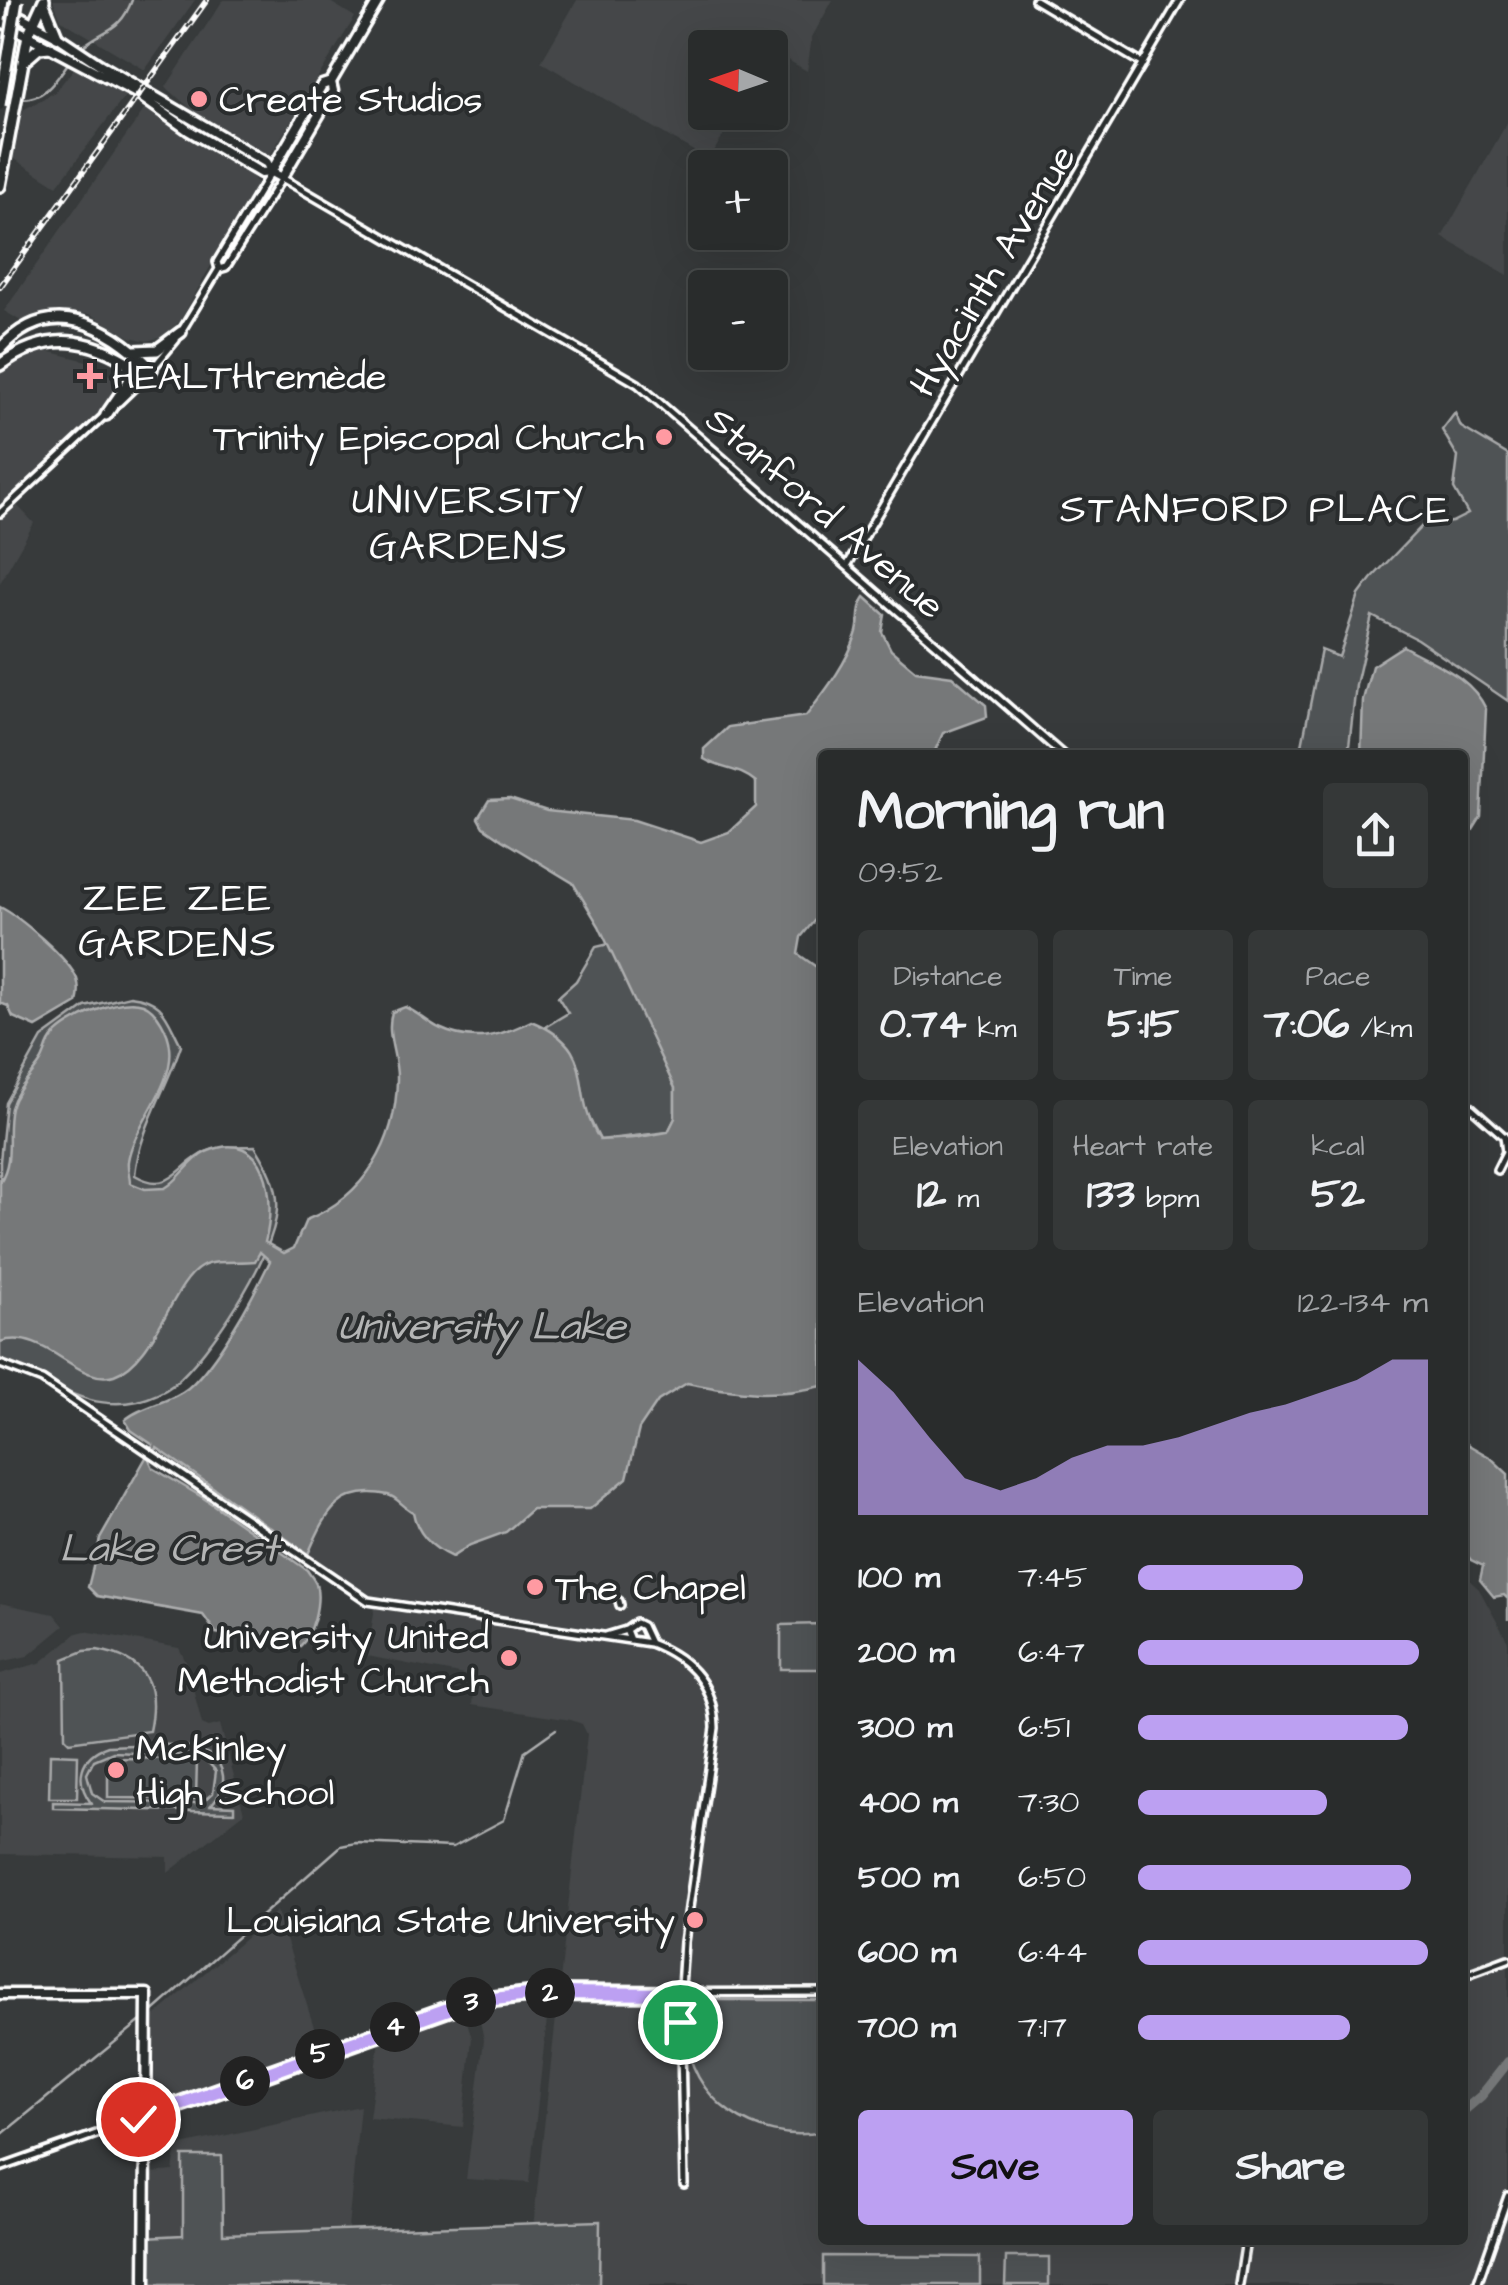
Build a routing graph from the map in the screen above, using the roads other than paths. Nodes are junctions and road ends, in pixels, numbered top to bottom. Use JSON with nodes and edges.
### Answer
{"nodes":[{"id":1,"x":16,"y":0,"type":"edge"},
{"id":2,"x":379,"y":0,"type":"edge"},
{"id":3,"x":1034,"y":0,"type":"edge"},
{"id":4,"x":1180,"y":0,"type":"edge"},
{"id":5,"x":44,"y":1,"type":"edge"},
{"id":6,"x":2,"y":3,"type":"edge"},
{"id":7,"x":0,"y":20,"type":"edge"},
{"id":8,"x":33,"y":22,"type":"junction"},
{"id":9,"x":28,"y":35,"type":"junction"},
{"id":10,"x":57,"y":36,"type":"junction"},
{"id":11,"x":50,"y":46,"type":"junction"},
{"id":12,"x":86,"y":61,"type":"junction"},
{"id":13,"x":23,"y":64,"type":"junction"},
{"id":14,"x":1143,"y":64,"type":"junction"},
{"id":15,"x":331,"y":82,"type":"junction"},
{"id":16,"x":0,"y":105,"type":"edge"},
{"id":17,"x":271,"y":172,"type":"junction"},
{"id":18,"x":282,"y":178,"type":"junction"},
{"id":19,"x":0,"y":186,"type":"edge"},
{"id":20,"x":219,"y":269,"type":"junction"},
{"id":21,"x":181,"y":332,"type":"junction"},
{"id":22,"x":0,"y":349,"type":"edge"},
{"id":23,"x":134,"y":351,"type":"junction"},
{"id":24,"x":125,"y":360,"type":"junction"},
{"id":25,"x":0,"y":365,"type":"edge"},
{"id":26,"x":150,"y":372,"type":"junction"},
{"id":27,"x":106,"y":415,"type":"junction"},
{"id":28,"x":0,"y":513,"type":"edge"},
{"id":29,"x":847,"y":566,"type":"junction"},
{"id":30,"x":1057,"y":750,"type":"edge"},
{"id":31,"x":1468,"y":1104,"type":"edge"},
{"id":32,"x":1506,"y":1138,"type":"edge"},
{"id":33,"x":1497,"y":1170,"type":"dead end"},
{"id":34,"x":0,"y":1364,"type":"edge"},
{"id":35,"x":626,"y":1630,"type":"junction"},
{"id":36,"x":644,"y":1635,"type":"junction"},
{"id":37,"x":604,"y":1636,"type":"junction"},
{"id":38,"x":630,"y":1640,"type":"junction"},
{"id":39,"x":638,"y":1642,"type":"junction"},
{"id":40,"x":650,"y":1643,"type":"junction"},
{"id":41,"x":1508,"y":1960,"type":"edge"},
{"id":42,"x":1468,"y":1974,"type":"edge"},
{"id":43,"x":818,"y":1992,"type":"edge"},
{"id":44,"x":0,"y":1994,"type":"edge"},
{"id":45,"x":681,"y":1994,"type":"junction"},
{"id":46,"x":146,"y":2116,"type":"junction"},
{"id":47,"x":0,"y":2168,"type":"edge"},
{"id":48,"x":684,"y":2184,"type":"dead end"},
{"id":49,"x":1508,"y":2196,"type":"edge"},
{"id":50,"x":1245,"y":2245,"type":"edge"},
{"id":51,"x":145,"y":2285,"type":"edge"},
{"id":52,"x":1240,"y":2285,"type":"edge"},
{"id":53,"x":1477,"y":2285,"type":"edge"}],
"edges":[{"from":1,"to":16,"type":"highway","bridge":true},
{"from":2,"to":15,"type":"main road"},
{"from":3,"to":14,"type":"street"},
{"from":4,"to":14,"type":"street","name":"Hyacinth Avenue"},
{"from":5,"to":8,"type":"highway"},
{"from":5,"to":10,"type":"highway"},
{"from":6,"to":7,"type":"highway","bridge":true},
{"from":6,"to":8,"type":"main road"},
{"from":7,"to":9,"type":"main road"},
{"from":8,"to":9,"type":"highway"},
{"from":8,"to":10,"type":"main road"},
{"from":9,"to":11,"type":"main road"},
{"from":9,"to":13,"type":"highway"},
{"from":10,"to":12,"type":"main road"},
{"from":11,"to":12,"type":"main road"},
{"from":11,"to":13,"type":"highway"},
{"from":12,"to":17,"type":"main road"},
{"from":13,"to":19,"type":"highway"},
{"from":14,"to":29,"type":"street","name":"Hyacinth Avenue"},
{"from":15,"to":17,"type":"main road"},
{"from":15,"to":18,"type":"main road"},
{"from":17,"to":18,"type":"main road"},
{"from":17,"to":20,"type":"street"},
{"from":18,"to":20,"type":"street"},
{"from":18,"to":29,"type":"street","name":"Stanford Avenue"},
{"from":20,"to":21,"type":"street"},
{"from":21,"to":23,"type":"highway"},
{"from":21,"to":26,"type":"street"},
{"from":22,"to":23,"type":"highway"},
{"from":23,"to":26,"type":"highway"},
{"from":24,"to":25,"type":"highway"},
{"from":24,"to":26,"type":"highway"},
{"from":24,"to":27,"type":"highway"},
{"from":26,"to":27,"type":"street"},
{"from":27,"to":28,"type":"street"},
{"from":29,"to":30,"type":"street","name":"Stanford Avenue"},
{"from":31,"to":32,"type":"street"},
{"from":32,"to":33,"type":"street"},
{"from":34,"to":37,"type":"street"},
{"from":35,"to":36,"type":"street"},
{"from":35,"to":37,"type":"street"},
{"from":35,"to":38,"type":"street"},
{"from":36,"to":39,"type":"street"},
{"from":36,"to":40,"type":"street"},
{"from":37,"to":38,"type":"street"},
{"from":38,"to":39,"type":"street"},
{"from":39,"to":40,"type":"street"},
{"from":40,"to":45,"type":"street"},
{"from":41,"to":42,"type":"street"},
{"from":43,"to":45,"type":"street"},
{"from":44,"to":46,"type":"main road"},
{"from":45,"to":46,"type":"street"},
{"from":45,"to":48,"type":"street"},
{"from":46,"to":47,"type":"street"},
{"from":46,"to":51,"type":"main road"},
{"from":49,"to":53,"type":"street"},
{"from":50,"to":52,"type":"street"}]}
